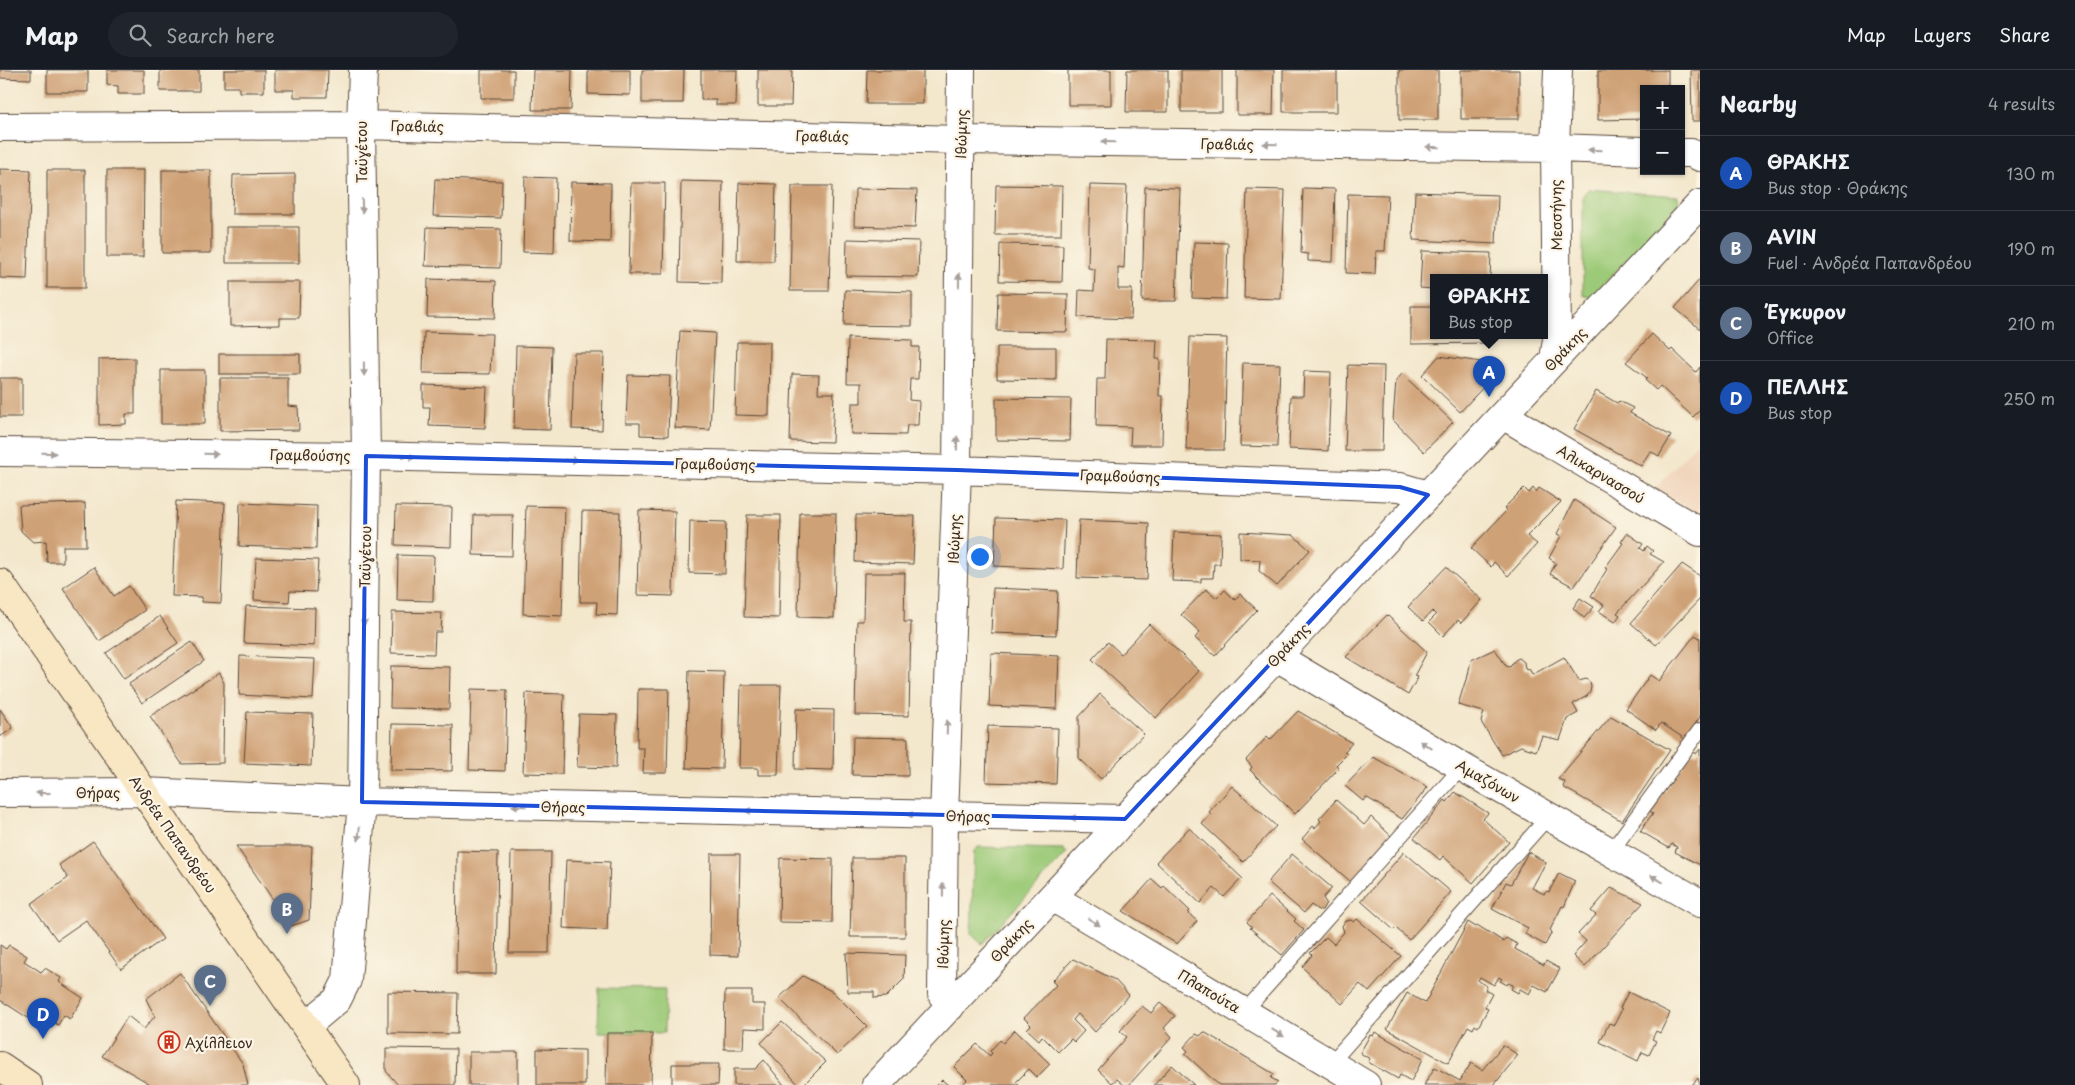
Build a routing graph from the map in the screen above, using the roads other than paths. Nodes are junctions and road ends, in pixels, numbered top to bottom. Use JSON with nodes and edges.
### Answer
{"nodes":[{"id":1,"x":362,"y":70,"type":"edge"},
{"id":2,"x":961,"y":70,"type":"edge"},
{"id":3,"x":1558,"y":70,"type":"edge"},
{"id":4,"x":361,"y":125,"type":"junction"},
{"id":5,"x":0,"y":127,"type":"edge"},
{"id":6,"x":961,"y":140,"type":"junction"},
{"id":7,"x":1555,"y":148,"type":"junction"},
{"id":8,"x":1640,"y":151,"type":"edge"},
{"id":9,"x":1685,"y":153,"type":"edge"},
{"id":10,"x":1700,"y":157,"type":"edge"},
{"id":11,"x":1700,"y":204,"type":"edge"},
{"id":12,"x":1554,"y":360,"type":"junction"},
{"id":13,"x":1503,"y":415,"type":"junction"},
{"id":14,"x":0,"y":452,"type":"edge"},
{"id":15,"x":366,"y":456,"type":"junction"},
{"id":16,"x":957,"y":470,"type":"junction"},
{"id":17,"x":1428,"y":494,"type":"junction"},
{"id":18,"x":1700,"y":532,"type":"edge"},
{"id":19,"x":0,"y":584,"type":"edge"},
{"id":20,"x":1277,"y":657,"type":"junction"},
{"id":21,"x":1700,"y":730,"type":"edge"},
{"id":22,"x":1462,"y":767,"type":"junction"},
{"id":23,"x":144,"y":792,"type":"junction"},
{"id":24,"x":0,"y":793,"type":"edge"},
{"id":25,"x":362,"y":802,"type":"junction"},
{"id":26,"x":944,"y":816,"type":"junction"},
{"id":27,"x":1548,"y":817,"type":"junction"},
{"id":28,"x":1125,"y":819,"type":"junction"},
{"id":29,"x":1610,"y":853,"type":"junction"},
{"id":30,"x":1052,"y":897,"type":"junction"},
{"id":31,"x":1700,"y":903,"type":"edge"},
{"id":32,"x":950,"y":1006,"type":"junction"},
{"id":33,"x":1244,"y":1012,"type":"junction"},
{"id":34,"x":306,"y":1026,"type":"junction"},
{"id":35,"x":1330,"y":1064,"type":"junction"},
{"id":36,"x":346,"y":1085,"type":"edge"},
{"id":37,"x":876,"y":1085,"type":"edge"},
{"id":38,"x":1366,"y":1085,"type":"edge"}],
"edges":[{"from":1,"to":4,"type":"street","name":"Ταϋγέτου"},
{"from":2,"to":6,"type":"street","name":"Ιθώμης"},
{"from":3,"to":7,"type":"street","name":"Μεσσήνης"},
{"from":4,"to":5,"type":"street","name":"Γραβιάς"},
{"from":4,"to":6,"type":"street","name":"Γραβιάς"},
{"from":4,"to":15,"type":"street","name":"Ταϋγέτου","one_way":true},
{"from":7,"to":6,"type":"street","name":"Γραβιάς","one_way":true},
{"from":16,"to":6,"type":"street","name":"Ιθώμης","one_way":true},
{"from":8,"to":7,"type":"street","name":"Γραβιάς","one_way":true},
{"from":7,"to":12,"type":"street","name":"Μεσσήνης"},
{"from":9,"to":10,"type":"street"},
{"from":11,"to":12,"type":"street","name":"Θράκης"},
{"from":12,"to":13,"type":"street","name":"Θράκης"},
{"from":13,"to":17,"type":"street","name":"Θράκης"},
{"from":13,"to":18,"type":"street","name":"Αλικαρνασσού"},
{"from":14,"to":15,"type":"street","name":"Γραμβούσης","one_way":true},
{"from":15,"to":16,"type":"street","name":"Γραμβούσης","one_way":true},
{"from":15,"to":25,"type":"street","name":"Ταϋγέτου","one_way":true},
{"from":16,"to":17,"type":"street","name":"Γραμβούσης"},
{"from":26,"to":16,"type":"street","name":"Ιθώμης","one_way":true},
{"from":17,"to":20,"type":"street","name":"Θράκης"},
{"from":19,"to":23,"type":"main road","name":"Ανδρέα Παπανδρέου"},
{"from":22,"to":20,"type":"street","name":"Αμαζόνων","one_way":true},
{"from":20,"to":28,"type":"street","name":"Θράκης"},
{"from":21,"to":29,"type":"lane"},
{"from":22,"to":27,"type":"street","name":"Αμαζόνων"},
{"from":22,"to":33,"type":"lane"},
{"from":23,"to":24,"type":"street","name":"Θήρας","one_way":true},
{"from":23,"to":25,"type":"street","name":"Θήρας"},
{"from":23,"to":34,"type":"main road","name":"Ανδρέα Παπανδρέου"},
{"from":26,"to":25,"type":"street","name":"Θήρας","one_way":true},
{"from":25,"to":34,"type":"street","name":"Ταϋγέτου","one_way":true},
{"from":28,"to":26,"type":"street","name":"Θήρας","one_way":true},
{"from":32,"to":26,"type":"street","name":"Ιθώμης","one_way":true},
{"from":27,"to":29,"type":"street","name":"Αμαζόνων"},
{"from":27,"to":35,"type":"lane"},
{"from":28,"to":30,"type":"street","name":"Θράκης"},
{"from":31,"to":29,"type":"street","name":"Αμαζόνων","one_way":true},
{"from":30,"to":32,"type":"street","name":"Θράκης"},
{"from":30,"to":33,"type":"street","name":"Πλαπούτα","one_way":true},
{"from":32,"to":37,"type":"street","name":"Θράκης"},
{"from":33,"to":35,"type":"street","name":"Πλαπούτα","one_way":true},
{"from":34,"to":36,"type":"main road","name":"Ανδρέα Παπανδρέου"},
{"from":35,"to":38,"type":"street","name":"Πλαπούτα"}]}
